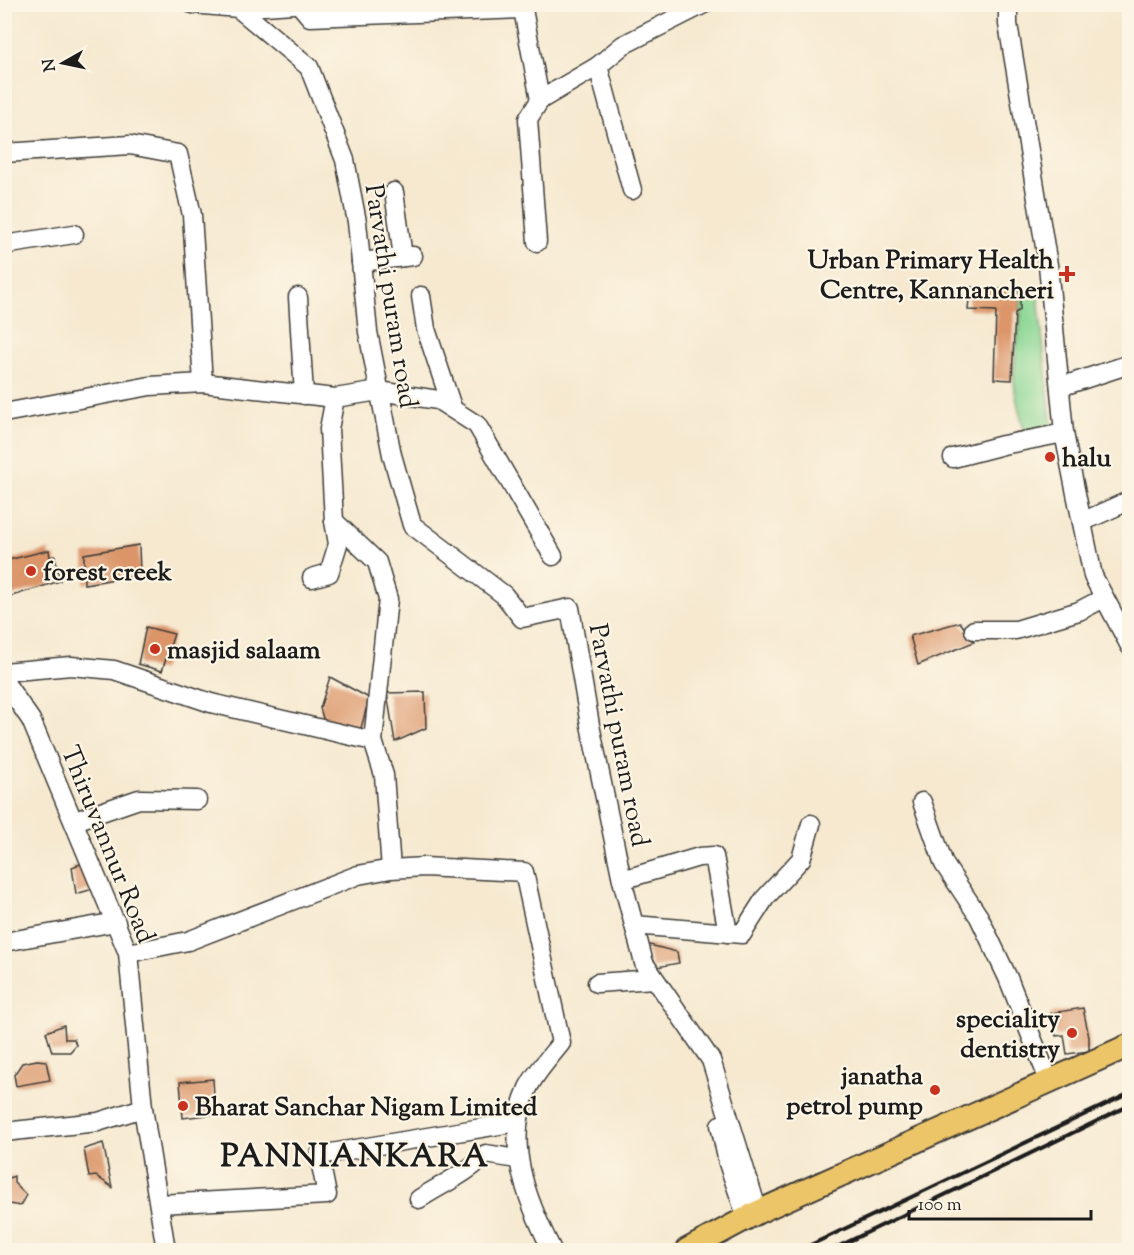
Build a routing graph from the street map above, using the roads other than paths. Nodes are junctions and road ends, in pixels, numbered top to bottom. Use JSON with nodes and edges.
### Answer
{"nodes":[{"id":1,"x":192,"y":4,"type":"edge"},
{"id":2,"x":292,"y":4,"type":"edge"},
{"id":3,"x":299,"y":4,"type":"edge"},
{"id":4,"x":704,"y":4,"type":"edge"},
{"id":5,"x":1008,"y":4,"type":"edge"},
{"id":6,"x":522,"y":7,"type":"edge"},
{"id":7,"x":238,"y":8,"type":"junction"},
{"id":8,"x":598,"y":66,"type":"junction"},
{"id":9,"x":540,"y":100,"type":"junction"},
{"id":10,"x":4,"y":153,"type":"edge"},
{"id":11,"x":632,"y":190,"type":"dead end"},
{"id":12,"x":394,"y":192,"type":"dead end"},
{"id":13,"x":74,"y":234,"type":"dead end"},
{"id":14,"x":537,"y":243,"type":"dead end"},
{"id":15,"x":4,"y":245,"type":"edge"},
{"id":16,"x":361,"y":262,"type":"junction"},
{"id":17,"x":421,"y":296,"type":"dead end"},
{"id":18,"x":298,"y":297,"type":"dead end"},
{"id":19,"x":1130,"y":364,"type":"edge"},
{"id":20,"x":203,"y":383,"type":"junction"},
{"id":21,"x":1060,"y":387,"type":"junction"},
{"id":22,"x":379,"y":391,"type":"junction"},
{"id":23,"x":304,"y":395,"type":"junction"},
{"id":24,"x":334,"y":398,"type":"junction"},
{"id":25,"x":452,"y":407,"type":"junction"},
{"id":26,"x":4,"y":413,"type":"edge"},
{"id":27,"x":1064,"y":433,"type":"junction"},
{"id":28,"x":953,"y":458,"type":"dead end"},
{"id":29,"x":1130,"y":505,"type":"edge"},
{"id":30,"x":334,"y":521,"type":"junction"},
{"id":31,"x":1082,"y":522,"type":"junction"},
{"id":32,"x":553,"y":556,"type":"dead end"},
{"id":33,"x":312,"y":578,"type":"dead end"},
{"id":34,"x":1104,"y":598,"type":"junction"},
{"id":35,"x":974,"y":630,"type":"dead end"},
{"id":36,"x":1130,"y":646,"type":"edge"},
{"id":37,"x":4,"y":672,"type":"edge"},
{"id":38,"x":4,"y":681,"type":"edge"},
{"id":39,"x":373,"y":741,"type":"junction"},
{"id":40,"x":197,"y":800,"type":"dead end"},
{"id":41,"x":922,"y":802,"type":"dead end"},
{"id":42,"x":75,"y":821,"type":"junction"},
{"id":43,"x":811,"y":824,"type":"dead end"},
{"id":44,"x":391,"y":869,"type":"junction"},
{"id":45,"x":622,"y":880,"type":"junction"},
{"id":46,"x":116,"y":922,"type":"junction"},
{"id":47,"x":634,"y":925,"type":"junction"},
{"id":48,"x":728,"y":933,"type":"junction"},
{"id":49,"x":4,"y":942,"type":"edge"},
{"id":50,"x":128,"y":953,"type":"junction"},
{"id":51,"x":654,"y":979,"type":"junction"},
{"id":52,"x":597,"y":983,"type":"dead end"},
{"id":53,"x":1130,"y":1045,"type":"edge"},
{"id":54,"x":695,"y":1056,"type":"dead end"},
{"id":55,"x":1050,"y":1083,"type":"junction"},
{"id":56,"x":143,"y":1108,"type":"junction"},
{"id":57,"x":518,"y":1122,"type":"junction"},
{"id":58,"x":4,"y":1132,"type":"edge"},
{"id":59,"x":517,"y":1159,"type":"junction"},
{"id":60,"x":419,"y":1199,"type":"dead end"},
{"id":61,"x":159,"y":1204,"type":"junction"},
{"id":62,"x":753,"y":1215,"type":"junction"},
{"id":63,"x":166,"y":1251,"type":"edge"},
{"id":64,"x":552,"y":1251,"type":"edge"},
{"id":65,"x":687,"y":1251,"type":"edge"}],
"edges":[{"from":1,"to":7,"type":"street"},
{"from":2,"to":7,"type":"street"},
{"from":3,"to":6,"type":"street"},
{"from":4,"to":8,"type":"street"},
{"from":5,"to":21,"type":"street"},
{"from":6,"to":9,"type":"street"},
{"from":7,"to":16,"type":"street","name":"Parvathi puram road"},
{"from":8,"to":9,"type":"street"},
{"from":8,"to":11,"type":"street"},
{"from":9,"to":14,"type":"street"},
{"from":10,"to":20,"type":"street"},
{"from":12,"to":16,"type":"street"},
{"from":13,"to":15,"type":"street"},
{"from":16,"to":22,"type":"street","name":"Parvathi puram road"},
{"from":17,"to":25,"type":"street"},
{"from":18,"to":23,"type":"street"},
{"from":19,"to":21,"type":"street"},
{"from":20,"to":23,"type":"street"},
{"from":20,"to":26,"type":"street"},
{"from":21,"to":27,"type":"street"},
{"from":22,"to":24,"type":"street"},
{"from":22,"to":25,"type":"street"},
{"from":22,"to":45,"type":"street","name":"Parvathi puram road"},
{"from":23,"to":24,"type":"street"},
{"from":24,"to":30,"type":"street"},
{"from":25,"to":32,"type":"street"},
{"from":27,"to":28,"type":"street"},
{"from":27,"to":31,"type":"street"},
{"from":29,"to":31,"type":"street"},
{"from":30,"to":33,"type":"street"},
{"from":30,"to":39,"type":"street"},
{"from":31,"to":34,"type":"street"},
{"from":34,"to":35,"type":"street"},
{"from":34,"to":36,"type":"street"},
{"from":37,"to":39,"type":"street"},
{"from":38,"to":42,"type":"street","name":"Thiruvannur Road"},
{"from":39,"to":44,"type":"street"},
{"from":40,"to":42,"type":"street"},
{"from":41,"to":55,"type":"street"},
{"from":42,"to":46,"type":"street","name":"Thiruvannur Road"},
{"from":43,"to":48,"type":"street"},
{"from":44,"to":50,"type":"street"},
{"from":44,"to":57,"type":"street"},
{"from":45,"to":47,"type":"street","name":"Parvathi puram road"},
{"from":45,"to":48,"type":"street"},
{"from":46,"to":49,"type":"street"},
{"from":46,"to":50,"type":"street","name":"Thiruvannur Road"},
{"from":47,"to":48,"type":"street"},
{"from":47,"to":51,"type":"street","name":"Parvathi puram road"},
{"from":50,"to":56,"type":"street","name":"Thiruvannur Road"},
{"from":51,"to":52,"type":"street"},
{"from":51,"to":62,"type":"street","name":"Parvathi puram road"},
{"from":53,"to":55,"type":"main road"},
{"from":54,"to":62,"type":"street"},
{"from":55,"to":62,"type":"main road"},
{"from":56,"to":58,"type":"street"},
{"from":56,"to":61,"type":"street","name":"Thiruvannur Road"},
{"from":57,"to":59,"type":"street"},
{"from":57,"to":61,"type":"street"},
{"from":59,"to":60,"type":"street"},
{"from":59,"to":64,"type":"street"},
{"from":61,"to":63,"type":"street","name":"Thiruvannur Road"},
{"from":62,"to":65,"type":"main road"}]}
